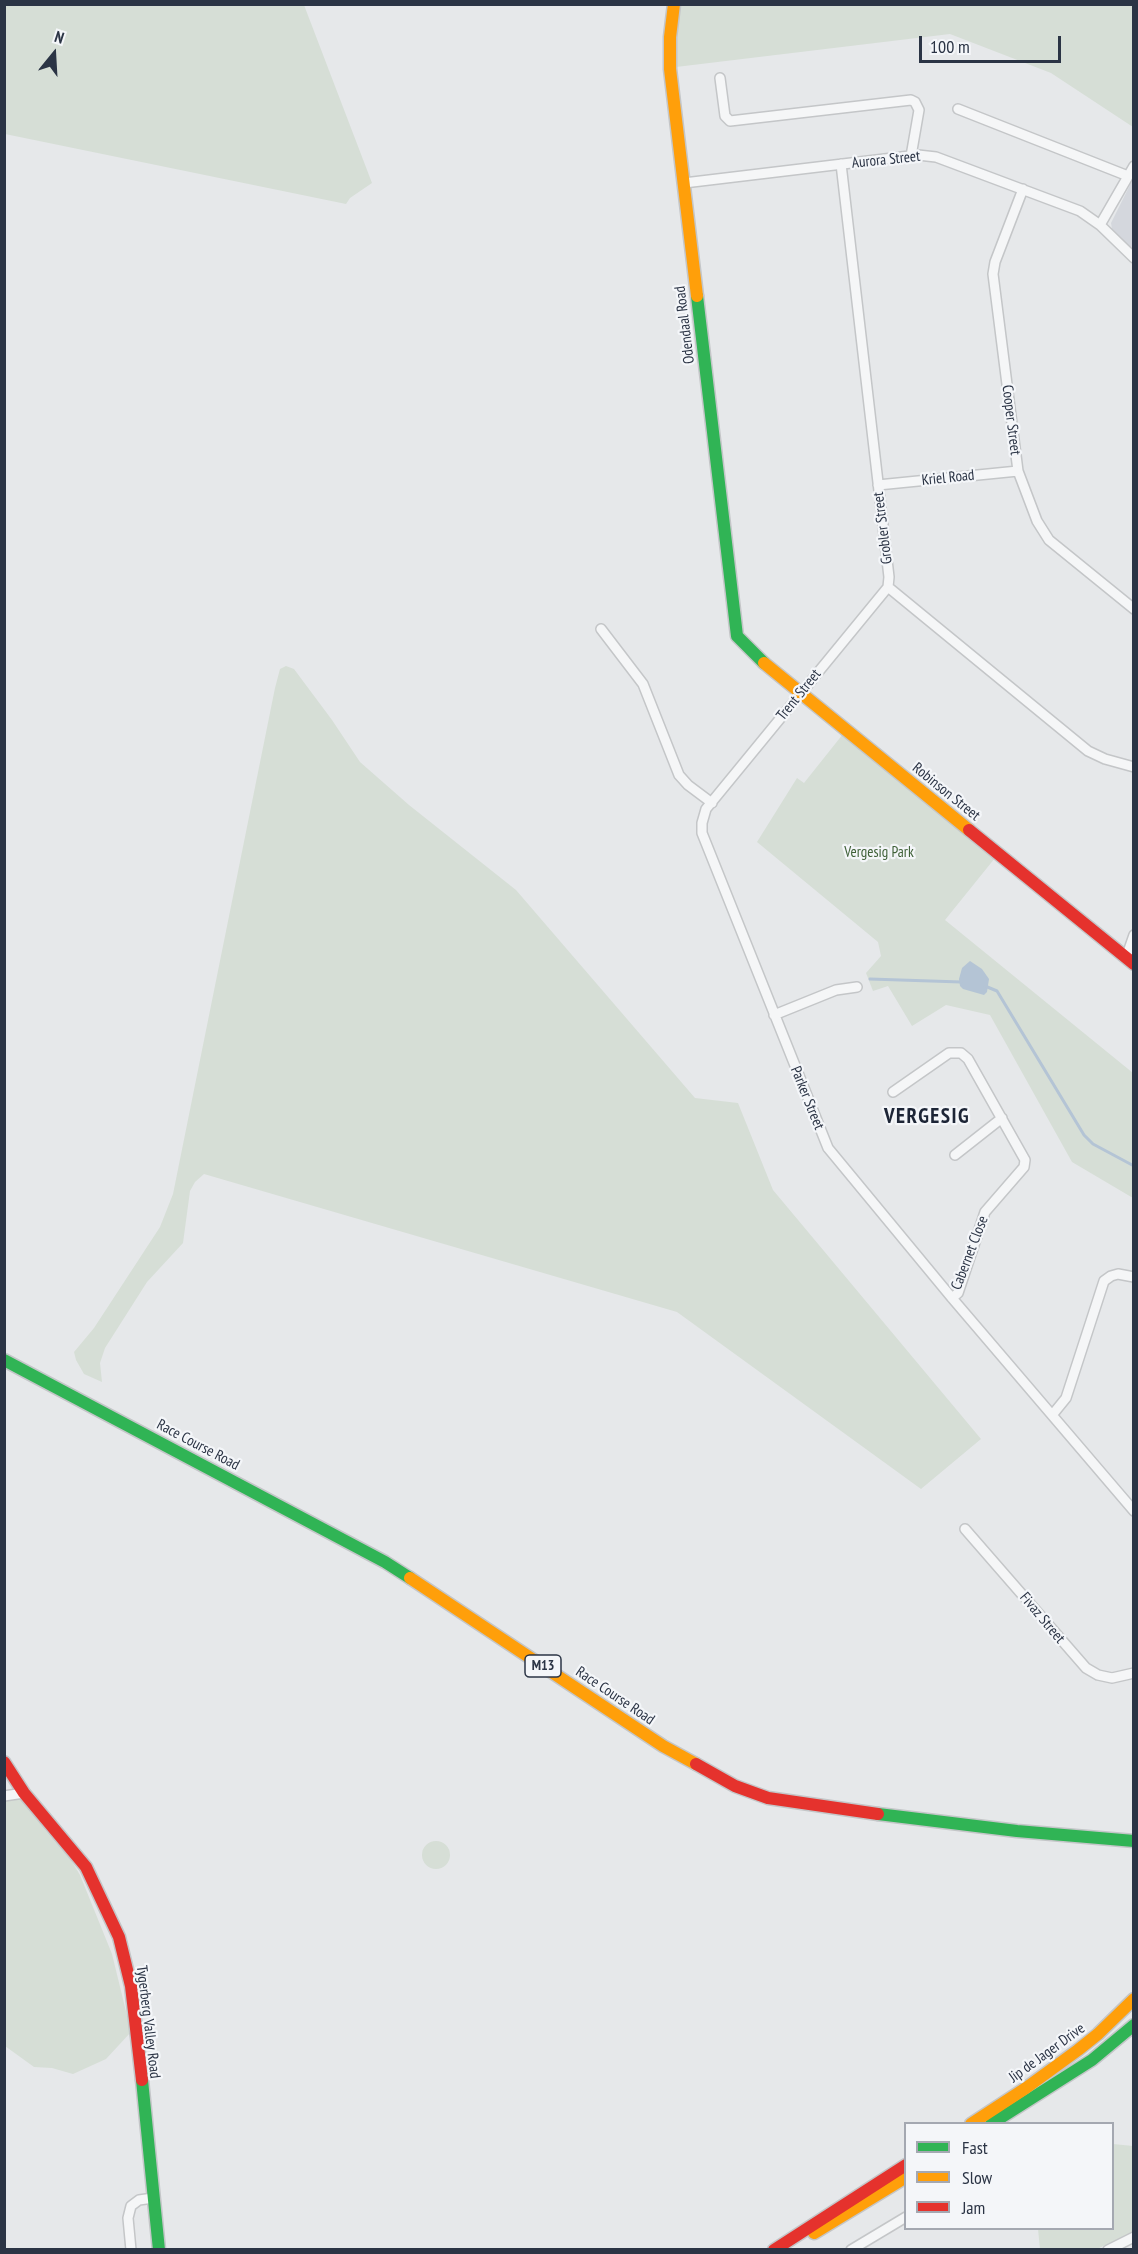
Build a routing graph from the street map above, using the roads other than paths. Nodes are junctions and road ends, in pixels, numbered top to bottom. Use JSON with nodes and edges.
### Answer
{"nodes":[{"id":1,"x":674,"y":4,"type":"edge"},
{"id":2,"x":720,"y":78,"type":"dead end"},
{"id":3,"x":958,"y":109,"type":"dead end"},
{"id":4,"x":911,"y":156,"type":"junction"},
{"id":5,"x":841,"y":164,"type":"junction"},
{"id":6,"x":1134,"y":166,"type":"edge"},
{"id":7,"x":1128,"y":176,"type":"junction"},
{"id":8,"x":684,"y":183,"type":"junction"},
{"id":9,"x":1023,"y":189,"type":"junction"},
{"id":10,"x":1100,"y":225,"type":"junction"},
{"id":11,"x":1134,"y":258,"type":"edge"},
{"id":12,"x":1018,"y":471,"type":"junction"},
{"id":13,"x":878,"y":485,"type":"junction"},
{"id":14,"x":888,"y":587,"type":"junction"},
{"id":15,"x":1134,"y":609,"type":"edge"},
{"id":16,"x":601,"y":629,"type":"dead end"},
{"id":17,"x":740,"y":642,"type":"joint"},
{"id":18,"x":801,"y":693,"type":"junction"},
{"id":19,"x":1134,"y":767,"type":"edge"},
{"id":20,"x":712,"y":803,"type":"junction"},
{"id":21,"x":1134,"y":935,"type":"edge"},
{"id":22,"x":1130,"y":961,"type":"edge"},
{"id":23,"x":857,"y":987,"type":"dead end"},
{"id":24,"x":774,"y":1015,"type":"junction"},
{"id":25,"x":893,"y":1092,"type":"dead end"},
{"id":26,"x":1002,"y":1118,"type":"junction"},
{"id":27,"x":955,"y":1155,"type":"dead end"},
{"id":28,"x":1134,"y":1277,"type":"edge"},
{"id":29,"x":952,"y":1298,"type":"junction"},
{"id":30,"x":4,"y":1360,"type":"edge"},
{"id":31,"x":1053,"y":1414,"type":"junction"},
{"id":32,"x":1134,"y":1510,"type":"edge"},
{"id":33,"x":965,"y":1528,"type":"dead end"},
{"id":34,"x":1134,"y":1673,"type":"edge"},
{"id":35,"x":4,"y":1762,"type":"edge"},
{"id":36,"x":24,"y":1793,"type":"junction"},
{"id":37,"x":4,"y":1796,"type":"edge"},
{"id":38,"x":1134,"y":1841,"type":"edge"},
{"id":39,"x":1134,"y":2000,"type":"edge"},
{"id":40,"x":1134,"y":2025,"type":"edge"},
{"id":41,"x":974,"y":2122,"type":"edge"},
{"id":42,"x":994,"y":2122,"type":"edge"},
{"id":43,"x":904,"y":2166,"type":"edge"},
{"id":44,"x":904,"y":2178,"type":"edge"},
{"id":45,"x":153,"y":2198,"type":"junction"},
{"id":46,"x":904,"y":2218,"type":"edge"},
{"id":47,"x":1134,"y":2238,"type":"edge"},
{"id":48,"x":131,"y":2250,"type":"edge"},
{"id":49,"x":159,"y":2250,"type":"edge"},
{"id":50,"x":774,"y":2250,"type":"edge"},
{"id":51,"x":786,"y":2250,"type":"edge"},
{"id":52,"x":851,"y":2250,"type":"edge"},
{"id":53,"x":1108,"y":2250,"type":"edge"}],
"edges":[{"from":1,"to":8,"type":"main road","name":"Odendaal Road"},
{"from":2,"to":4,"type":"street"},
{"from":3,"to":7,"type":"street"},
{"from":4,"to":5,"type":"street","name":"Aurora Street"},
{"from":4,"to":9,"type":"street","name":"Aurora Street"},
{"from":5,"to":8,"type":"street","name":"Aurora Street"},
{"from":5,"to":13,"type":"street","name":"Grobler Street"},
{"from":6,"to":7,"type":"street"},
{"from":7,"to":10,"type":"street"},
{"from":8,"to":17,"type":"main road","name":"Odendaal Road"},
{"from":9,"to":10,"type":"street","name":"Aurora Street"},
{"from":9,"to":12,"type":"street","name":"Cooper Street"},
{"from":10,"to":11,"type":"street","name":"Aurora Street"},
{"from":12,"to":13,"type":"street","name":"Kriel Road"},
{"from":12,"to":15,"type":"street","name":"Cooper Street"},
{"from":13,"to":14,"type":"street","name":"Grobler Street"},
{"from":14,"to":18,"type":"street","name":"Trent Street"},
{"from":14,"to":19,"type":"street"},
{"from":16,"to":20,"type":"street"},
{"from":17,"to":18,"type":"main road","name":"Robinson Street"},
{"from":18,"to":20,"type":"street","name":"Trent Street"},
{"from":18,"to":22,"type":"main road","name":"Robinson Street"},
{"from":20,"to":24,"type":"street","name":"Parker Street"},
{"from":21,"to":22,"type":"street"},
{"from":23,"to":24,"type":"street"},
{"from":24,"to":29,"type":"street","name":"Parker Street"},
{"from":25,"to":26,"type":"street"},
{"from":26,"to":27,"type":"street"},
{"from":26,"to":29,"type":"street","name":"Cabernet Close"},
{"from":28,"to":31,"type":"street"},
{"from":29,"to":31,"type":"street","name":"Parker Street"},
{"from":30,"to":38,"type":"main road","name":"Race Course Road","number":"M13"},
{"from":31,"to":32,"type":"street","name":"Parker Street"},
{"from":33,"to":34,"type":"street","name":"Fivaz Street"},
{"from":35,"to":36,"type":"main road","name":"Tygerberg Valley Road"},
{"from":36,"to":37,"type":"street"},
{"from":36,"to":45,"type":"main road","name":"Tygerberg Valley Road"},
{"from":39,"to":41,"type":"main road","name":"Jip de Jager Drive"},
{"from":40,"to":42,"type":"main road","name":"Jip de Jager Drive"},
{"from":43,"to":50,"type":"main road"},
{"from":44,"to":51,"type":"main road"},
{"from":45,"to":48,"type":"street"},
{"from":45,"to":49,"type":"main road","name":"Tygerberg Valley Road"},
{"from":46,"to":52,"type":"street"},
{"from":47,"to":53,"type":"street"}]}
